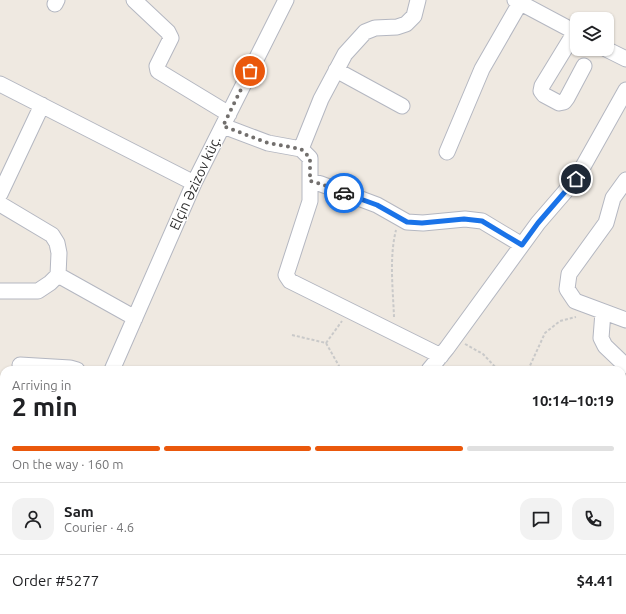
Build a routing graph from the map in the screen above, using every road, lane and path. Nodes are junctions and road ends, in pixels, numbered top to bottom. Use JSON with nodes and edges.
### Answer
{"nodes":[{"id":1,"x":134,"y":0,"type":"edge"},
{"id":2,"x":286,"y":0,"type":"edge"},
{"id":3,"x":418,"y":0,"type":"edge"},
{"id":4,"x":518,"y":2,"type":"edge"},
{"id":5,"x":570,"y":30,"type":"edge"},
{"id":6,"x":570,"y":42,"type":"edge"},
{"id":7,"x":614,"y":53,"type":"edge"},
{"id":8,"x":626,"y":59,"type":"edge"},
{"id":9,"x":584,"y":66,"type":"dead end"},
{"id":10,"x":336,"y":70,"type":"junction"},
{"id":11,"x":0,"y":84,"type":"edge"},
{"id":12,"x":626,"y":90,"type":"edge"},
{"id":13,"x":42,"y":105,"type":"junction"},
{"id":14,"x":402,"y":106,"type":"dead end"},
{"id":15,"x":226,"y":120,"type":"junction"},
{"id":16,"x":301,"y":149,"type":"junction"},
{"id":17,"x":447,"y":152,"type":"dead end"},
{"id":18,"x":626,"y":180,"type":"edge"},
{"id":19,"x":310,"y":181,"type":"junction"},
{"id":20,"x":194,"y":183,"type":"junction"},
{"id":21,"x":0,"y":194,"type":"edge"},
{"id":22,"x":0,"y":204,"type":"edge"},
{"id":23,"x":399,"y":218,"type":"junction"},
{"id":24,"x":522,"y":245,"type":"junction"},
{"id":25,"x":58,"y":275,"type":"junction"},
{"id":26,"x":0,"y":290,"type":"edge"},
{"id":27,"x":350,"y":311,"type":"junction"},
{"id":28,"x":603,"y":312,"type":"junction"},
{"id":29,"x":578,"y":316,"type":"dead end"},
{"id":30,"x":135,"y":318,"type":"junction"},
{"id":31,"x":626,"y":320,"type":"edge"},
{"id":32,"x":394,"y":332,"type":"junction"},
{"id":33,"x":292,"y":335,"type":"dead end"},
{"id":34,"x":455,"y":338,"type":"junction"},
{"id":35,"x":326,"y":343,"type":"junction"},
{"id":36,"x":441,"y":356,"type":"junction"},
{"id":37,"x":20,"y":365,"type":"dead end"},
{"id":38,"x":37,"y":366,"type":"edge"},
{"id":39,"x":114,"y":366,"type":"edge"},
{"id":40,"x":339,"y":366,"type":"edge"},
{"id":41,"x":432,"y":366,"type":"edge"},
{"id":42,"x":494,"y":366,"type":"edge"},
{"id":43,"x":530,"y":366,"type":"edge"},
{"id":44,"x":626,"y":366,"type":"edge"}],
"edges":[{"from":1,"to":15,"type":"street"},
{"from":2,"to":15,"type":"street","name":"Elçin Əzizov küç."},
{"from":3,"to":10,"type":"street"},
{"from":4,"to":5,"type":"street"},
{"from":4,"to":17,"type":"street"},
{"from":6,"to":9,"type":"street"},
{"from":7,"to":8,"type":"street"},
{"from":10,"to":14,"type":"street"},
{"from":10,"to":16,"type":"street"},
{"from":11,"to":13,"type":"street"},
{"from":12,"to":24,"type":"street"},
{"from":13,"to":20,"type":"street"},
{"from":13,"to":21,"type":"street"},
{"from":15,"to":16,"type":"street"},
{"from":15,"to":20,"type":"street","name":"Elçin Əzizov küç."},
{"from":16,"to":19,"type":"street"},
{"from":18,"to":28,"type":"street"},
{"from":19,"to":23,"type":"street"},
{"from":19,"to":27,"type":"street"},
{"from":20,"to":30,"type":"street","name":"Elçin Əzizov küç."},
{"from":22,"to":25,"type":"street"},
{"from":23,"to":24,"type":"street"},
{"from":23,"to":32,"type":"path"},
{"from":24,"to":34,"type":"street"},
{"from":25,"to":26,"type":"street"},
{"from":25,"to":30,"type":"street"},
{"from":27,"to":32,"type":"street"},
{"from":27,"to":35,"type":"path"},
{"from":28,"to":31,"type":"street"},
{"from":28,"to":44,"type":"street"},
{"from":29,"to":43,"type":"path"},
{"from":30,"to":39,"type":"street","name":"Elçin Əzizov küç."},
{"from":32,"to":36,"type":"street"},
{"from":33,"to":35,"type":"path"},
{"from":34,"to":36,"type":"street"},
{"from":34,"to":42,"type":"path"},
{"from":35,"to":40,"type":"path"},
{"from":36,"to":41,"type":"street"},
{"from":37,"to":38,"type":"street"}]}
